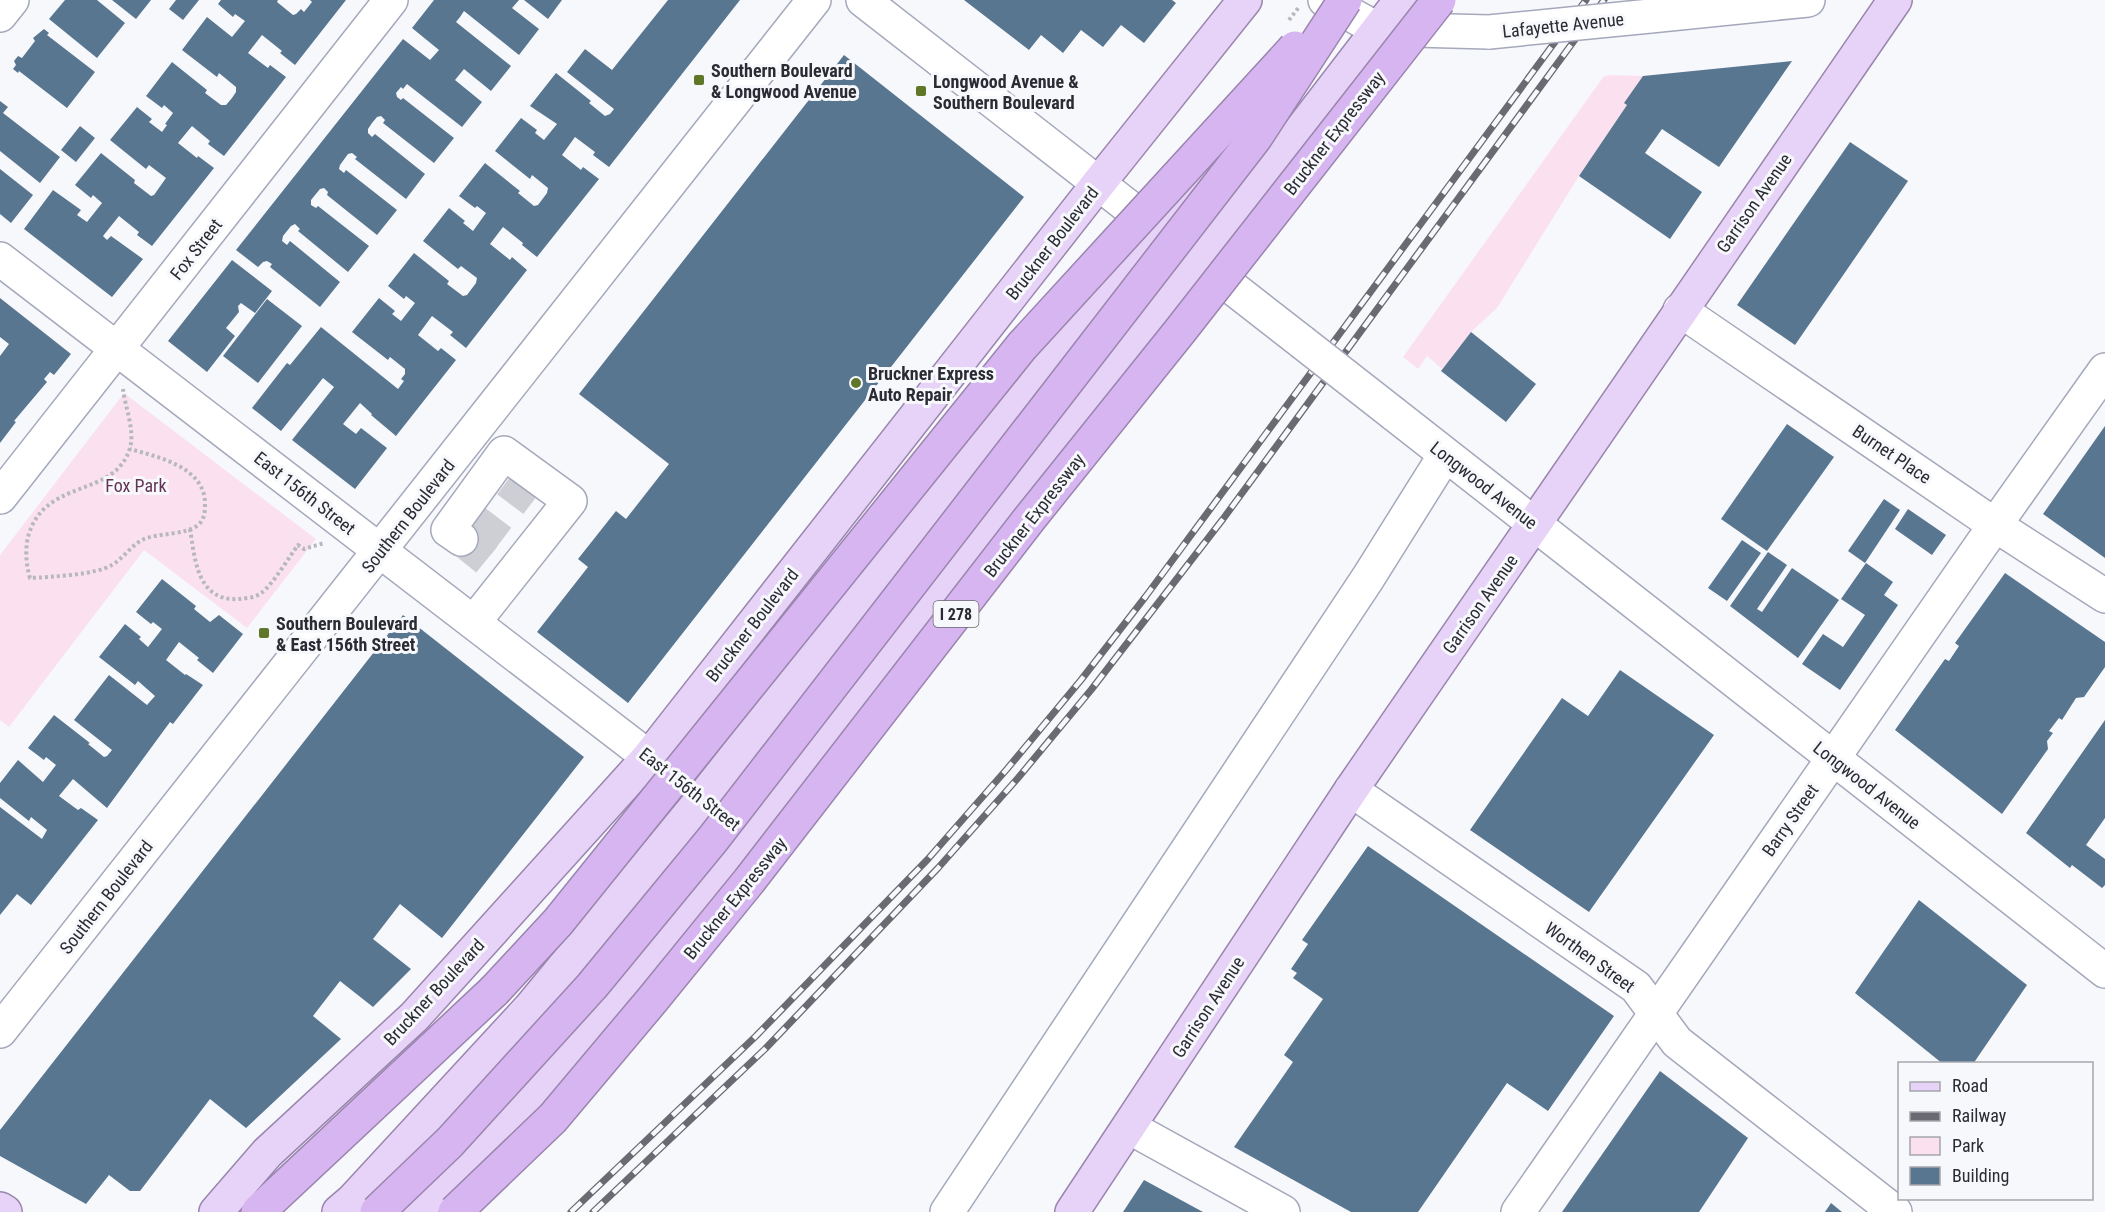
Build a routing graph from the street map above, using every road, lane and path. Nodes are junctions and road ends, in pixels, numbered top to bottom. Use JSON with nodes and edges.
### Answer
{"nodes":[{"id":1,"x":12,"y":0,"type":"edge"},
{"id":2,"x":392,"y":0,"type":"edge"},
{"id":3,"x":814,"y":0,"type":"edge"},
{"id":4,"x":863,"y":0,"type":"edge"},
{"id":5,"x":1401,"y":0,"type":"edge"},
{"id":6,"x":1439,"y":0,"type":"edge"},
{"id":7,"x":1808,"y":0,"type":"edge"},
{"id":8,"x":1894,"y":0,"type":"edge"},
{"id":9,"x":1334,"y":1,"type":"edge"},
{"id":10,"x":1235,"y":4,"type":"edge"},
{"id":11,"x":0,"y":15,"type":"edge"},
{"id":12,"x":1377,"y":30,"type":"junction"},
{"id":13,"x":1098,"y":184,"type":"junction"},
{"id":14,"x":1158,"y":230,"type":"junction"},
{"id":15,"x":0,"y":259,"type":"edge"},
{"id":16,"x":1199,"y":263,"type":"junction"},
{"id":17,"x":1680,"y":310,"type":"junction"},
{"id":18,"x":118,"y":348,"type":"junction"},
{"id":19,"x":2105,"y":370,"type":"edge"},
{"id":20,"x":122,"y":382,"type":"dead end"},
{"id":21,"x":130,"y":449,"type":"junction"},
{"id":22,"x":1445,"y":455,"type":"junction"},
{"id":23,"x":451,"y":462,"type":"junction"},
{"id":24,"x":494,"y":483,"type":"junction"},
{"id":25,"x":0,"y":497,"type":"edge"},
{"id":26,"x":466,"y":524,"type":"dead end"},
{"id":27,"x":1534,"y":525,"type":"junction"},
{"id":28,"x":1995,"y":525,"type":"junction"},
{"id":29,"x":190,"y":529,"type":"junction"},
{"id":30,"x":327,"y":543,"type":"dead end"},
{"id":31,"x":381,"y":551,"type":"junction"},
{"id":32,"x":2105,"y":597,"type":"edge"},
{"id":33,"x":474,"y":622,"type":"junction"},
{"id":34,"x":649,"y":757,"type":"junction"},
{"id":35,"x":1834,"y":759,"type":"junction"},
{"id":36,"x":1351,"y":790,"type":"junction"},
{"id":37,"x":703,"y":798,"type":"junction"},
{"id":38,"x":753,"y":836,"type":"junction"},
{"id":39,"x":2105,"y":971,"type":"edge"},
{"id":40,"x":1656,"y":1012,"type":"junction"},
{"id":41,"x":0,"y":1031,"type":"edge"},
{"id":42,"x":1129,"y":1127,"type":"junction"},
{"id":43,"x":0,"y":1209,"type":"edge"},
{"id":44,"x":5,"y":1212,"type":"edge"},
{"id":45,"x":216,"y":1212,"type":"edge"},
{"id":46,"x":258,"y":1212,"type":"edge"},
{"id":47,"x":339,"y":1212,"type":"edge"},
{"id":48,"x":377,"y":1212,"type":"edge"},
{"id":49,"x":414,"y":1212,"type":"edge"},
{"id":50,"x":455,"y":1212,"type":"edge"},
{"id":51,"x":947,"y":1212,"type":"edge"},
{"id":52,"x":1072,"y":1212,"type":"edge"},
{"id":53,"x":1282,"y":1212,"type":"edge"},
{"id":54,"x":1518,"y":1212,"type":"edge"},
{"id":55,"x":1895,"y":1212,"type":"edge"}],
"edges":[{"from":1,"to":11,"type":"street"},
{"from":2,"to":18,"type":"street","name":"Fox Street"},
{"from":3,"to":23,"type":"street","name":"Southern Boulevard"},
{"from":4,"to":13,"type":"street","name":"Longwood Avenue"},
{"from":5,"to":12,"type":"main road"},
{"from":6,"to":50,"type":"highway","name":"Bruckner Expressway","number":"I 278","bridge":true},
{"from":7,"to":12,"type":"street","name":"Lafayette Avenue","bridge":true},
{"from":8,"to":17,"type":"main road","name":"Garrison Avenue"},
{"from":9,"to":12,"type":"street","name":"Lafayette Avenue"},
{"from":9,"to":14,"type":"main road"},
{"from":9,"to":46,"type":"highway","bridge":true},
{"from":9,"to":48,"type":"highway","bridge":true},
{"from":10,"to":13,"type":"main road","name":"Bruckner Boulevard"},
{"from":12,"to":16,"type":"main road"},
{"from":13,"to":14,"type":"street","name":"Longwood Avenue"},
{"from":13,"to":34,"type":"main road","name":"Bruckner Boulevard"},
{"from":14,"to":16,"type":"street","name":"Longwood Avenue"},
{"from":14,"to":37,"type":"main road"},
{"from":15,"to":18,"type":"street","name":"East 156th Street"},
{"from":16,"to":22,"type":"street","name":"Longwood Avenue","bridge":true},
{"from":16,"to":38,"type":"main road"},
{"from":17,"to":27,"type":"main road","name":"Garrison Avenue"},
{"from":17,"to":28,"type":"street","name":"Burnet Place"},
{"from":18,"to":25,"type":"street","name":"Fox Street"},
{"from":18,"to":31,"type":"street","name":"East 156th Street"},
{"from":19,"to":28,"type":"street","name":"Barry Street"},
{"from":20,"to":21,"type":"path"},
{"from":21,"to":29,"type":"path"},
{"from":21,"to":29,"type":"path"},
{"from":22,"to":27,"type":"street","name":"Longwood Avenue"},
{"from":22,"to":51,"type":"street"},
{"from":23,"to":24,"type":"street"},
{"from":23,"to":31,"type":"street","name":"Southern Boulevard"},
{"from":24,"to":26,"type":"street"},
{"from":24,"to":33,"type":"street"},
{"from":27,"to":35,"type":"street","name":"Longwood Avenue"},
{"from":27,"to":36,"type":"main road","name":"Garrison Avenue"},
{"from":28,"to":32,"type":"street","name":"Burnet Place"},
{"from":28,"to":35,"type":"street","name":"Barry Street"},
{"from":29,"to":30,"type":"path"},
{"from":31,"to":33,"type":"street","name":"East 156th Street"},
{"from":31,"to":41,"type":"street","name":"Southern Boulevard"},
{"from":33,"to":34,"type":"street","name":"East 156th Street"},
{"from":34,"to":37,"type":"street","name":"East 156th Street"},
{"from":34,"to":45,"type":"main road","name":"Bruckner Boulevard"},
{"from":35,"to":39,"type":"street","name":"Longwood Avenue"},
{"from":35,"to":40,"type":"street","name":"Barry Street"},
{"from":36,"to":40,"type":"street","name":"Worthen Street"},
{"from":36,"to":42,"type":"main road","name":"Garrison Avenue"},
{"from":37,"to":38,"type":"street","name":"East 156th Street"},
{"from":37,"to":47,"type":"main road"},
{"from":38,"to":49,"type":"main road"},
{"from":40,"to":54,"type":"street","name":"Barry Street"},
{"from":40,"to":55,"type":"street","name":"Worthen Street"},
{"from":42,"to":52,"type":"main road","name":"Garrison Avenue"},
{"from":42,"to":53,"type":"street"},
{"from":43,"to":44,"type":"main road"}]}
